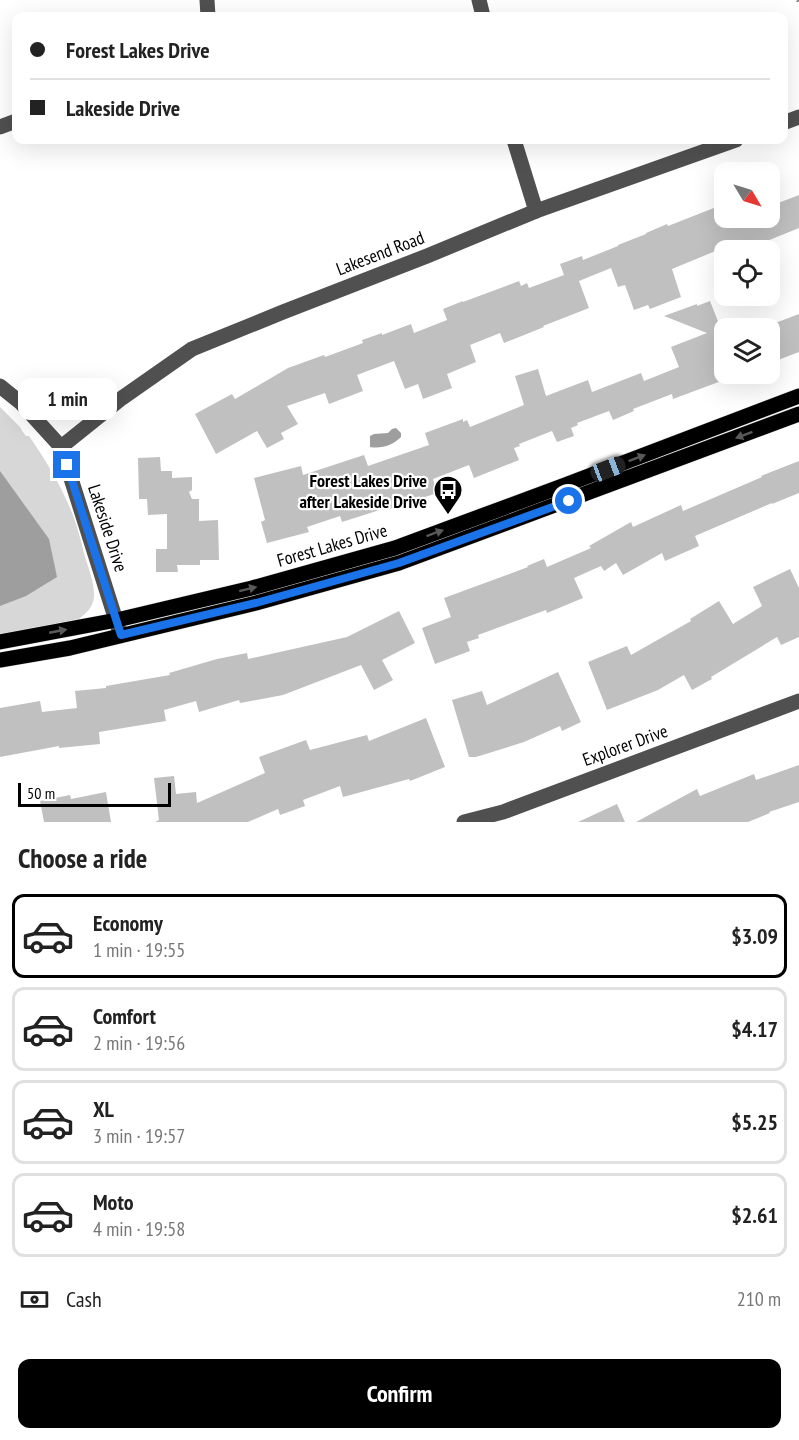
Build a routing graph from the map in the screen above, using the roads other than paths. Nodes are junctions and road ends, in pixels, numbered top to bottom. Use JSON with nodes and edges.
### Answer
{"nodes":[{"id":1,"x":515,"y":144,"type":"edge"},
{"id":2,"x":725,"y":144,"type":"edge"},
{"id":3,"x":536,"y":211,"type":"junction"},
{"id":4,"x":0,"y":386,"type":"edge"},
{"id":5,"x":799,"y":396,"type":"edge"},
{"id":6,"x":799,"y":414,"type":"edge"},
{"id":7,"x":61,"y":447,"type":"junction"},
{"id":8,"x":117,"y":620,"type":"junction"},
{"id":9,"x":121,"y":635,"type":"junction"},
{"id":10,"x":0,"y":642,"type":"edge"},
{"id":11,"x":0,"y":660,"type":"edge"},
{"id":12,"x":799,"y":701,"type":"edge"},
{"id":13,"x":505,"y":817,"type":"edge"},
{"id":14,"x":464,"y":822,"type":"edge"}],
"edges":[{"from":1,"to":3,"type":"street"},
{"from":2,"to":3,"type":"street","name":"Lakesend Road"},
{"from":3,"to":7,"type":"street","name":"Lakesend Road"},
{"from":4,"to":7,"type":"street","name":"Lakeside Drive"},
{"from":8,"to":5,"type":"main road","name":"Forest Lakes Drive","one_way":true},
{"from":6,"to":9,"type":"main road","name":"Forest Lakes Drive","one_way":true},
{"from":7,"to":8,"type":"street","name":"Lakeside Drive"},
{"from":8,"to":9,"type":"street","name":"Lakeside Drive"},
{"from":10,"to":8,"type":"main road","name":"Forest Lakes Drive","one_way":true},
{"from":9,"to":11,"type":"main road","name":"Forest Lakes Drive"},
{"from":12,"to":13,"type":"street","name":"Explorer Drive"},
{"from":13,"to":14,"type":"street","name":"Explorer Drive"}]}
